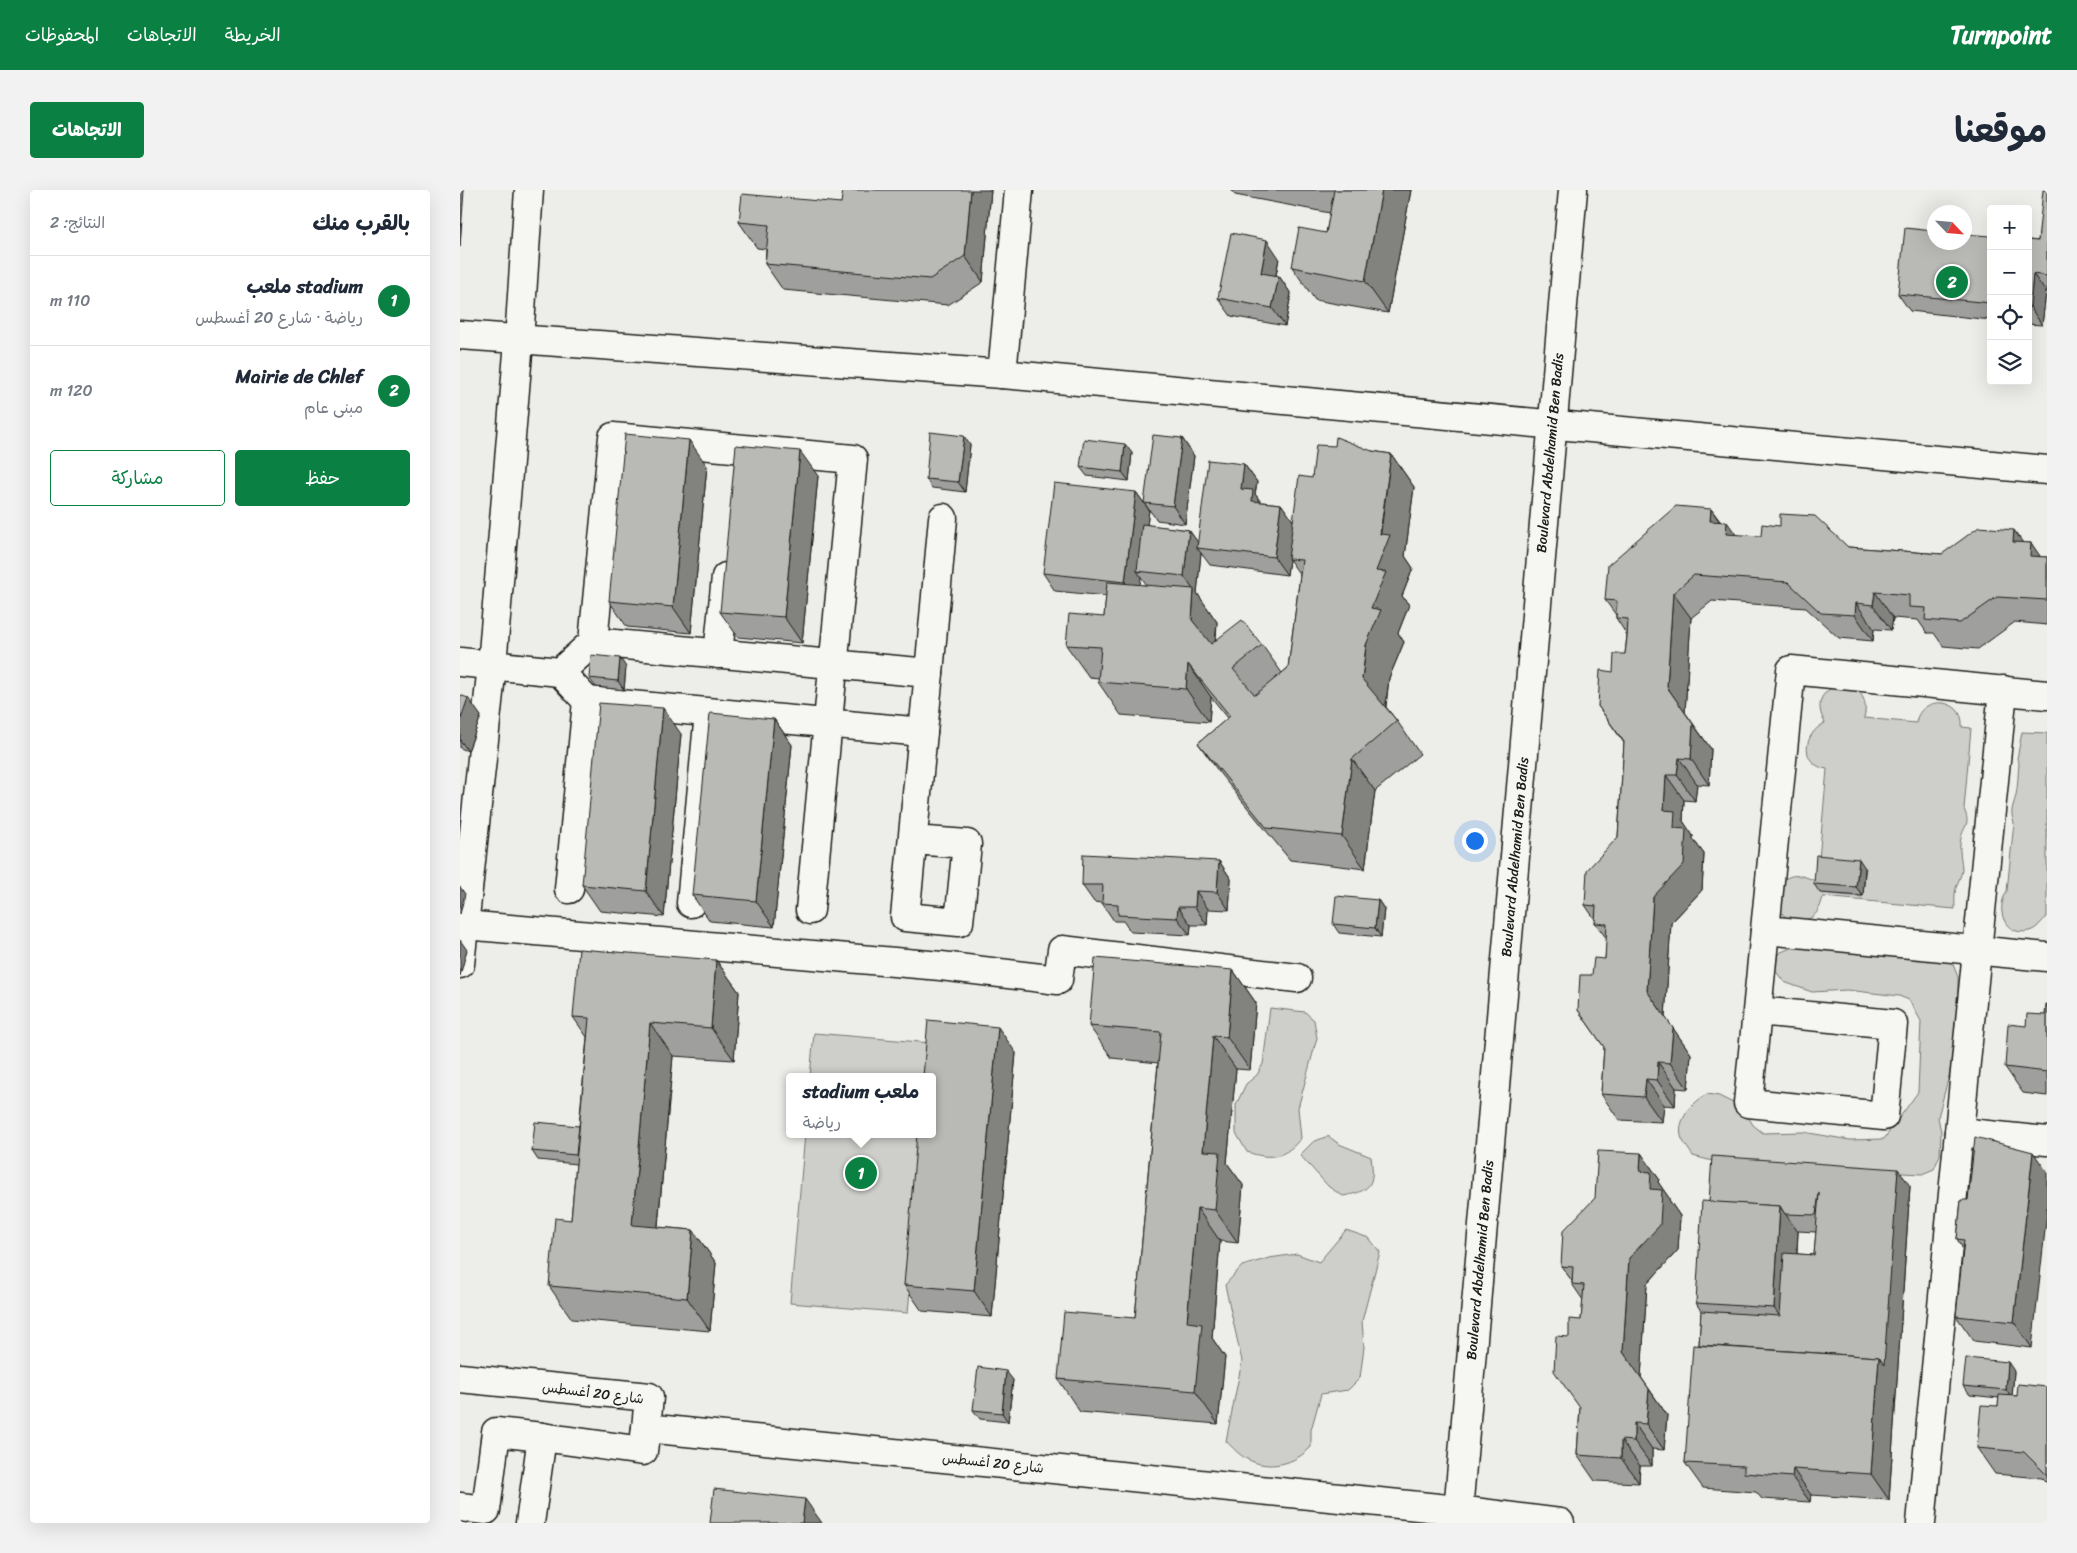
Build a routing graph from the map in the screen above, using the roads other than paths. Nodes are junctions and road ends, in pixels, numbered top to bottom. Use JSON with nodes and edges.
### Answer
{"nodes":[{"id":1,"x":529,"y":190,"type":"edge"},
{"id":2,"x":1019,"y":190,"type":"edge"},
{"id":3,"x":1573,"y":190,"type":"edge"},
{"id":4,"x":460,"y":335,"type":"edge"},
{"id":5,"x":519,"y":341,"type":"junction"},
{"id":6,"x":1002,"y":374,"type":"junction"},
{"id":7,"x":1553,"y":425,"type":"junction"},
{"id":8,"x":738,"y":448,"type":"junction"},
{"id":9,"x":2047,"y":470,"type":"edge"},
{"id":10,"x":735,"y":478,"type":"edge"},
{"id":11,"x":943,"y":518,"type":"dead end"},
{"id":12,"x":728,"y":556,"type":"edge"},
{"id":13,"x":593,"y":642,"type":"junction"},
{"id":14,"x":718,"y":654,"type":"junction"},
{"id":15,"x":460,"y":662,"type":"edge"},
{"id":16,"x":833,"y":664,"type":"junction"},
{"id":17,"x":492,"y":665,"type":"junction"},
{"id":18,"x":560,"y":672,"type":"junction"},
{"id":19,"x":929,"y":673,"type":"junction"},
{"id":20,"x":2003,"y":690,"type":"junction"},
{"id":21,"x":2047,"y":695,"type":"edge"},
{"id":22,"x":587,"y":701,"type":"junction"},
{"id":23,"x":709,"y":713,"type":"junction"},
{"id":24,"x":828,"y":724,"type":"junction"},
{"id":25,"x":922,"y":732,"type":"junction"},
{"id":26,"x":913,"y":840,"type":"dead end"},
{"id":27,"x":569,"y":889,"type":"dead end"},
{"id":28,"x":691,"y":903,"type":"edge"},
{"id":29,"x":810,"y":910,"type":"dead end"},
{"id":30,"x":464,"y":925,"type":"junction"},
{"id":31,"x":1765,"y":930,"type":"junction"},
{"id":32,"x":1978,"y":950,"type":"junction"},
{"id":33,"x":2047,"y":957,"type":"edge"},
{"id":34,"x":460,"y":964,"type":"edge"},
{"id":35,"x":1297,"y":978,"type":"dead end"},
{"id":36,"x":1757,"y":1011,"type":"junction"},
{"id":37,"x":1959,"y":1132,"type":"junction"},
{"id":38,"x":2047,"y":1141,"type":"edge"},
{"id":39,"x":460,"y":1378,"type":"edge"},
{"id":40,"x":646,"y":1428,"type":"junction"},
{"id":41,"x":542,"y":1437,"type":"junction"},
{"id":42,"x":460,"y":1507,"type":"edge"},
{"id":43,"x":1457,"y":1516,"type":"edge"},
{"id":44,"x":530,"y":1523,"type":"edge"},
{"id":45,"x":1560,"y":1523,"type":"edge"},
{"id":46,"x":1921,"y":1523,"type":"edge"}],
"edges":[{"from":1,"to":5,"type":"street"},
{"from":2,"to":6,"type":"street"},
{"from":3,"to":7,"type":"street","name":"Boulevard Abdelhamid Ben Badis"},
{"from":4,"to":5,"type":"street"},
{"from":5,"to":6,"type":"street"},
{"from":5,"to":17,"type":"street"},
{"from":6,"to":7,"type":"street"},
{"from":7,"to":9,"type":"street"},
{"from":7,"to":43,"type":"street","name":"Boulevard Abdelhamid Ben Badis"},
{"from":8,"to":10,"type":"street"},
{"from":8,"to":13,"type":"street"},
{"from":8,"to":16,"type":"street"},
{"from":11,"to":19,"type":"street"},
{"from":12,"to":14,"type":"street"},
{"from":13,"to":14,"type":"street"},
{"from":13,"to":18,"type":"street"},
{"from":14,"to":16,"type":"street"},
{"from":15,"to":17,"type":"street"},
{"from":16,"to":19,"type":"street"},
{"from":16,"to":24,"type":"street"},
{"from":17,"to":18,"type":"street"},
{"from":17,"to":30,"type":"street"},
{"from":18,"to":22,"type":"street"},
{"from":19,"to":25,"type":"street"},
{"from":20,"to":21,"type":"street"},
{"from":20,"to":31,"type":"street"},
{"from":20,"to":32,"type":"street"},
{"from":22,"to":23,"type":"street"},
{"from":22,"to":27,"type":"street"},
{"from":23,"to":24,"type":"street"},
{"from":23,"to":28,"type":"street"},
{"from":24,"to":25,"type":"street"},
{"from":24,"to":29,"type":"street"},
{"from":25,"to":26,"type":"street"},
{"from":30,"to":34,"type":"street"},
{"from":30,"to":35,"type":"street"},
{"from":31,"to":32,"type":"street"},
{"from":31,"to":36,"type":"street"},
{"from":32,"to":33,"type":"street"},
{"from":32,"to":37,"type":"street"},
{"from":36,"to":36,"type":"street"},
{"from":37,"to":38,"type":"street"},
{"from":37,"to":46,"type":"street"},
{"from":39,"to":40,"type":"street","name":"شارع 20 أغسطس"},
{"from":40,"to":41,"type":"street"},
{"from":40,"to":43,"type":"street","name":"شارع 20 أغسطس"},
{"from":41,"to":42,"type":"street"},
{"from":41,"to":44,"type":"street"},
{"from":43,"to":45,"type":"street","name":"شارع 20 أغسطس"}]}
